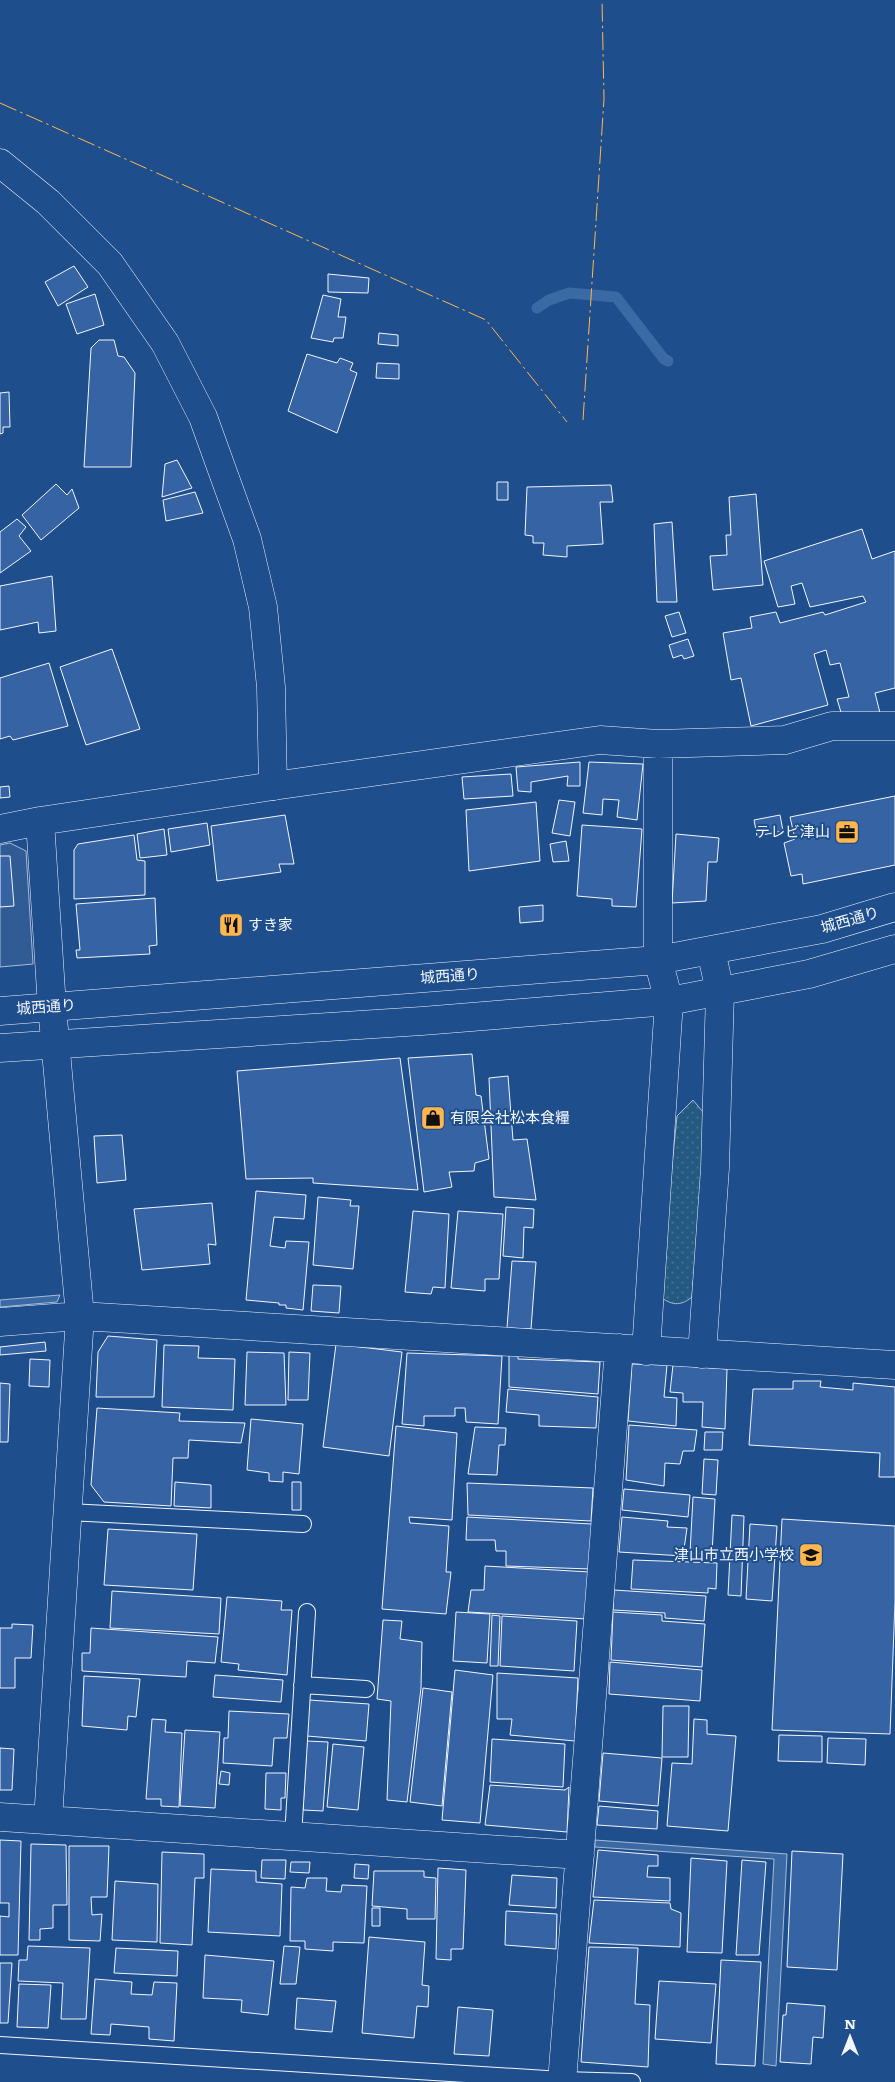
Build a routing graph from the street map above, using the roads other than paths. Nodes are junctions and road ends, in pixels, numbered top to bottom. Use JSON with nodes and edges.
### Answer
{"nodes":[{"id":1,"x":0,"y":163,"type":"edge"},
{"id":2,"x":895,"y":726,"type":"edge"},
{"id":3,"x":658,"y":744,"type":"junction"},
{"id":4,"x":273,"y":786,"type":"junction"},
{"id":5,"x":40,"y":821,"type":"junction"},
{"id":6,"x":0,"y":829,"type":"edge"},
{"id":7,"x":895,"y":907,"type":"edge"},
{"id":8,"x":895,"y":949,"type":"edge"},
{"id":9,"x":711,"y":950,"type":"junction"},
{"id":10,"x":658,"y":960,"type":"junction"},
{"id":11,"x":720,"y":992,"type":"junction"},
{"id":12,"x":669,"y":1001,"type":"junction"},
{"id":13,"x":52,"y":1007,"type":"junction"},
{"id":14,"x":0,"y":1011,"type":"edge"},
{"id":15,"x":57,"y":1044,"type":"junction"},
{"id":16,"x":0,"y":1048,"type":"edge"},
{"id":17,"x":80,"y":1316,"type":"junction"},
{"id":18,"x":0,"y":1322,"type":"edge"},
{"id":19,"x":619,"y":1348,"type":"junction"},
{"id":20,"x":646,"y":1351,"type":"junction"},
{"id":21,"x":702,"y":1354,"type":"junction"},
{"id":22,"x":895,"y":1365,"type":"edge"},
{"id":23,"x":68,"y":1512,"type":"junction"},
{"id":24,"x":303,"y":1524,"type":"dead end"},
{"id":25,"x":307,"y":1612,"type":"dead end"},
{"id":26,"x":302,"y":1685,"type":"junction"},
{"id":27,"x":366,"y":1689,"type":"dead end"},
{"id":28,"x":0,"y":1817,"type":"edge"},
{"id":29,"x":48,"y":1820,"type":"junction"},
{"id":30,"x":293,"y":1836,"type":"junction"},
{"id":31,"x":580,"y":1855,"type":"junction"},
{"id":32,"x":0,"y":2046,"type":"edge"},
{"id":33,"x":562,"y":2081,"type":"edge"},
{"id":34,"x":632,"y":2082,"type":"edge"}],
"edges":[{"from":1,"to":4,"type":"street"},
{"from":2,"to":3,"type":"street"},
{"from":3,"to":4,"type":"street"},
{"from":3,"to":10,"type":"street"},
{"from":4,"to":5,"type":"street"},
{"from":5,"to":6,"type":"street"},
{"from":5,"to":13,"type":"street"},
{"from":7,"to":9,"type":"street","name":"城西通り"},
{"from":8,"to":11,"type":"street"},
{"from":9,"to":10,"type":"street","name":"城西通り"},
{"from":9,"to":11,"type":"street"},
{"from":10,"to":12,"type":"street"},
{"from":10,"to":13,"type":"street","name":"城西通り"},
{"from":11,"to":12,"type":"street"},
{"from":11,"to":21,"type":"street"},
{"from":12,"to":15,"type":"street"},
{"from":12,"to":20,"type":"street"},
{"from":13,"to":14,"type":"street","name":"城西通り"},
{"from":13,"to":15,"type":"street"},
{"from":15,"to":16,"type":"street"},
{"from":15,"to":17,"type":"street"},
{"from":17,"to":18,"type":"street"},
{"from":17,"to":19,"type":"street"},
{"from":17,"to":23,"type":"street"},
{"from":19,"to":20,"type":"street"},
{"from":19,"to":31,"type":"street"},
{"from":20,"to":21,"type":"street"},
{"from":21,"to":22,"type":"street"},
{"from":23,"to":24,"type":"lane"},
{"from":23,"to":29,"type":"street"},
{"from":25,"to":26,"type":"lane"},
{"from":26,"to":27,"type":"lane"},
{"from":26,"to":30,"type":"lane"},
{"from":28,"to":29,"type":"street"},
{"from":29,"to":30,"type":"street"},
{"from":30,"to":31,"type":"street"},
{"from":31,"to":33,"type":"street"},
{"from":32,"to":33,"type":"lane"},
{"from":33,"to":34,"type":"lane"}]}
